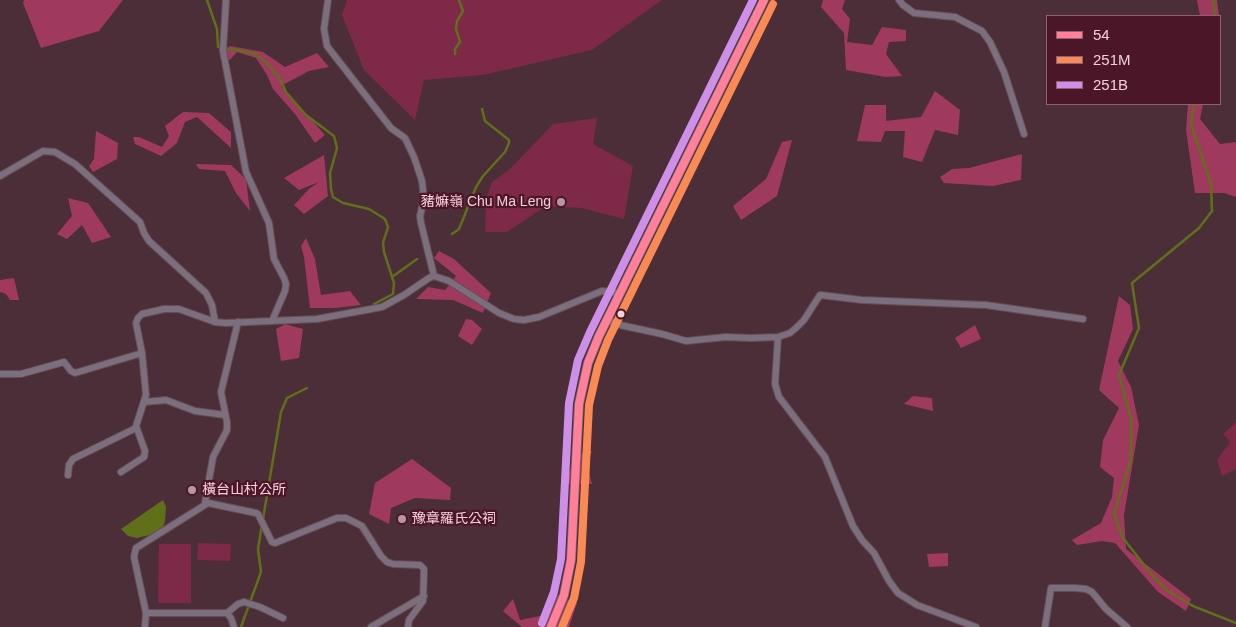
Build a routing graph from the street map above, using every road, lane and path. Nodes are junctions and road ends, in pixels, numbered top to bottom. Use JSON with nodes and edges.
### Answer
{"nodes":[{"id":1,"x":226,"y":0,"type":"edge"},
{"id":2,"x":328,"y":0,"type":"edge"},
{"id":3,"x":764,"y":0,"type":"edge"},
{"id":4,"x":899,"y":0,"type":"edge"},
{"id":5,"x":1024,"y":134,"type":"dead end"},
{"id":6,"x":0,"y":176,"type":"edge"},
{"id":7,"x":434,"y":276,"type":"junction"},
{"id":8,"x":620,"y":293,"type":"junction"},
{"id":9,"x":607,"y":320,"type":"junction"},
{"id":10,"x":1083,"y":320,"type":"dead end"},
{"id":11,"x":272,"y":321,"type":"junction"},
{"id":12,"x":216,"y":322,"type":"junction"},
{"id":13,"x":238,"y":322,"type":"junction"},
{"id":14,"x":778,"y":337,"type":"junction"},
{"id":15,"x":142,"y":353,"type":"junction"},
{"id":16,"x":0,"y":374,"type":"edge"},
{"id":17,"x":144,"y":402,"type":"junction"},
{"id":18,"x":225,"y":415,"type":"junction"},
{"id":19,"x":136,"y":428,"type":"junction"},
{"id":20,"x":121,"y":472,"type":"dead end"},
{"id":21,"x":68,"y":475,"type":"dead end"},
{"id":22,"x":206,"y":503,"type":"junction"},
{"id":23,"x":424,"y":596,"type":"junction"},
{"id":24,"x":146,"y":613,"type":"junction"},
{"id":25,"x":227,"y":613,"type":"junction"},
{"id":26,"x":283,"y":618,"type":"dead end"},
{"id":27,"x":972,"y":626,"type":"edge"},
{"id":28,"x":145,"y":627,"type":"edge"},
{"id":29,"x":234,"y":627,"type":"edge"},
{"id":30,"x":371,"y":627,"type":"edge"},
{"id":31,"x":408,"y":627,"type":"edge"},
{"id":32,"x":551,"y":627,"type":"edge"},
{"id":33,"x":1045,"y":627,"type":"edge"},
{"id":34,"x":1127,"y":627,"type":"edge"}],
"edges":[{"from":1,"to":11,"type":"street"},
{"from":2,"to":7,"type":"street"},
{"from":3,"to":8,"type":"main road"},
{"from":4,"to":5,"type":"street"},
{"from":6,"to":12,"type":"street"},
{"from":7,"to":8,"type":"street"},
{"from":7,"to":11,"type":"street"},
{"from":8,"to":9,"type":"main road"},
{"from":9,"to":14,"type":"street"},
{"from":9,"to":32,"type":"main road"},
{"from":10,"to":14,"type":"street"},
{"from":11,"to":13,"type":"street"},
{"from":12,"to":13,"type":"street"},
{"from":12,"to":15,"type":"street"},
{"from":13,"to":18,"type":"street"},
{"from":14,"to":27,"type":"street"},
{"from":15,"to":16,"type":"street"},
{"from":15,"to":17,"type":"street"},
{"from":17,"to":18,"type":"street"},
{"from":17,"to":19,"type":"street"},
{"from":18,"to":22,"type":"street"},
{"from":19,"to":20,"type":"street"},
{"from":19,"to":21,"type":"street"},
{"from":22,"to":23,"type":"street"},
{"from":22,"to":24,"type":"street"},
{"from":23,"to":30,"type":"street"},
{"from":23,"to":31,"type":"street"},
{"from":24,"to":25,"type":"street"},
{"from":24,"to":28,"type":"street"},
{"from":25,"to":26,"type":"street"},
{"from":25,"to":29,"type":"street"},
{"from":33,"to":34,"type":"street"}]}
